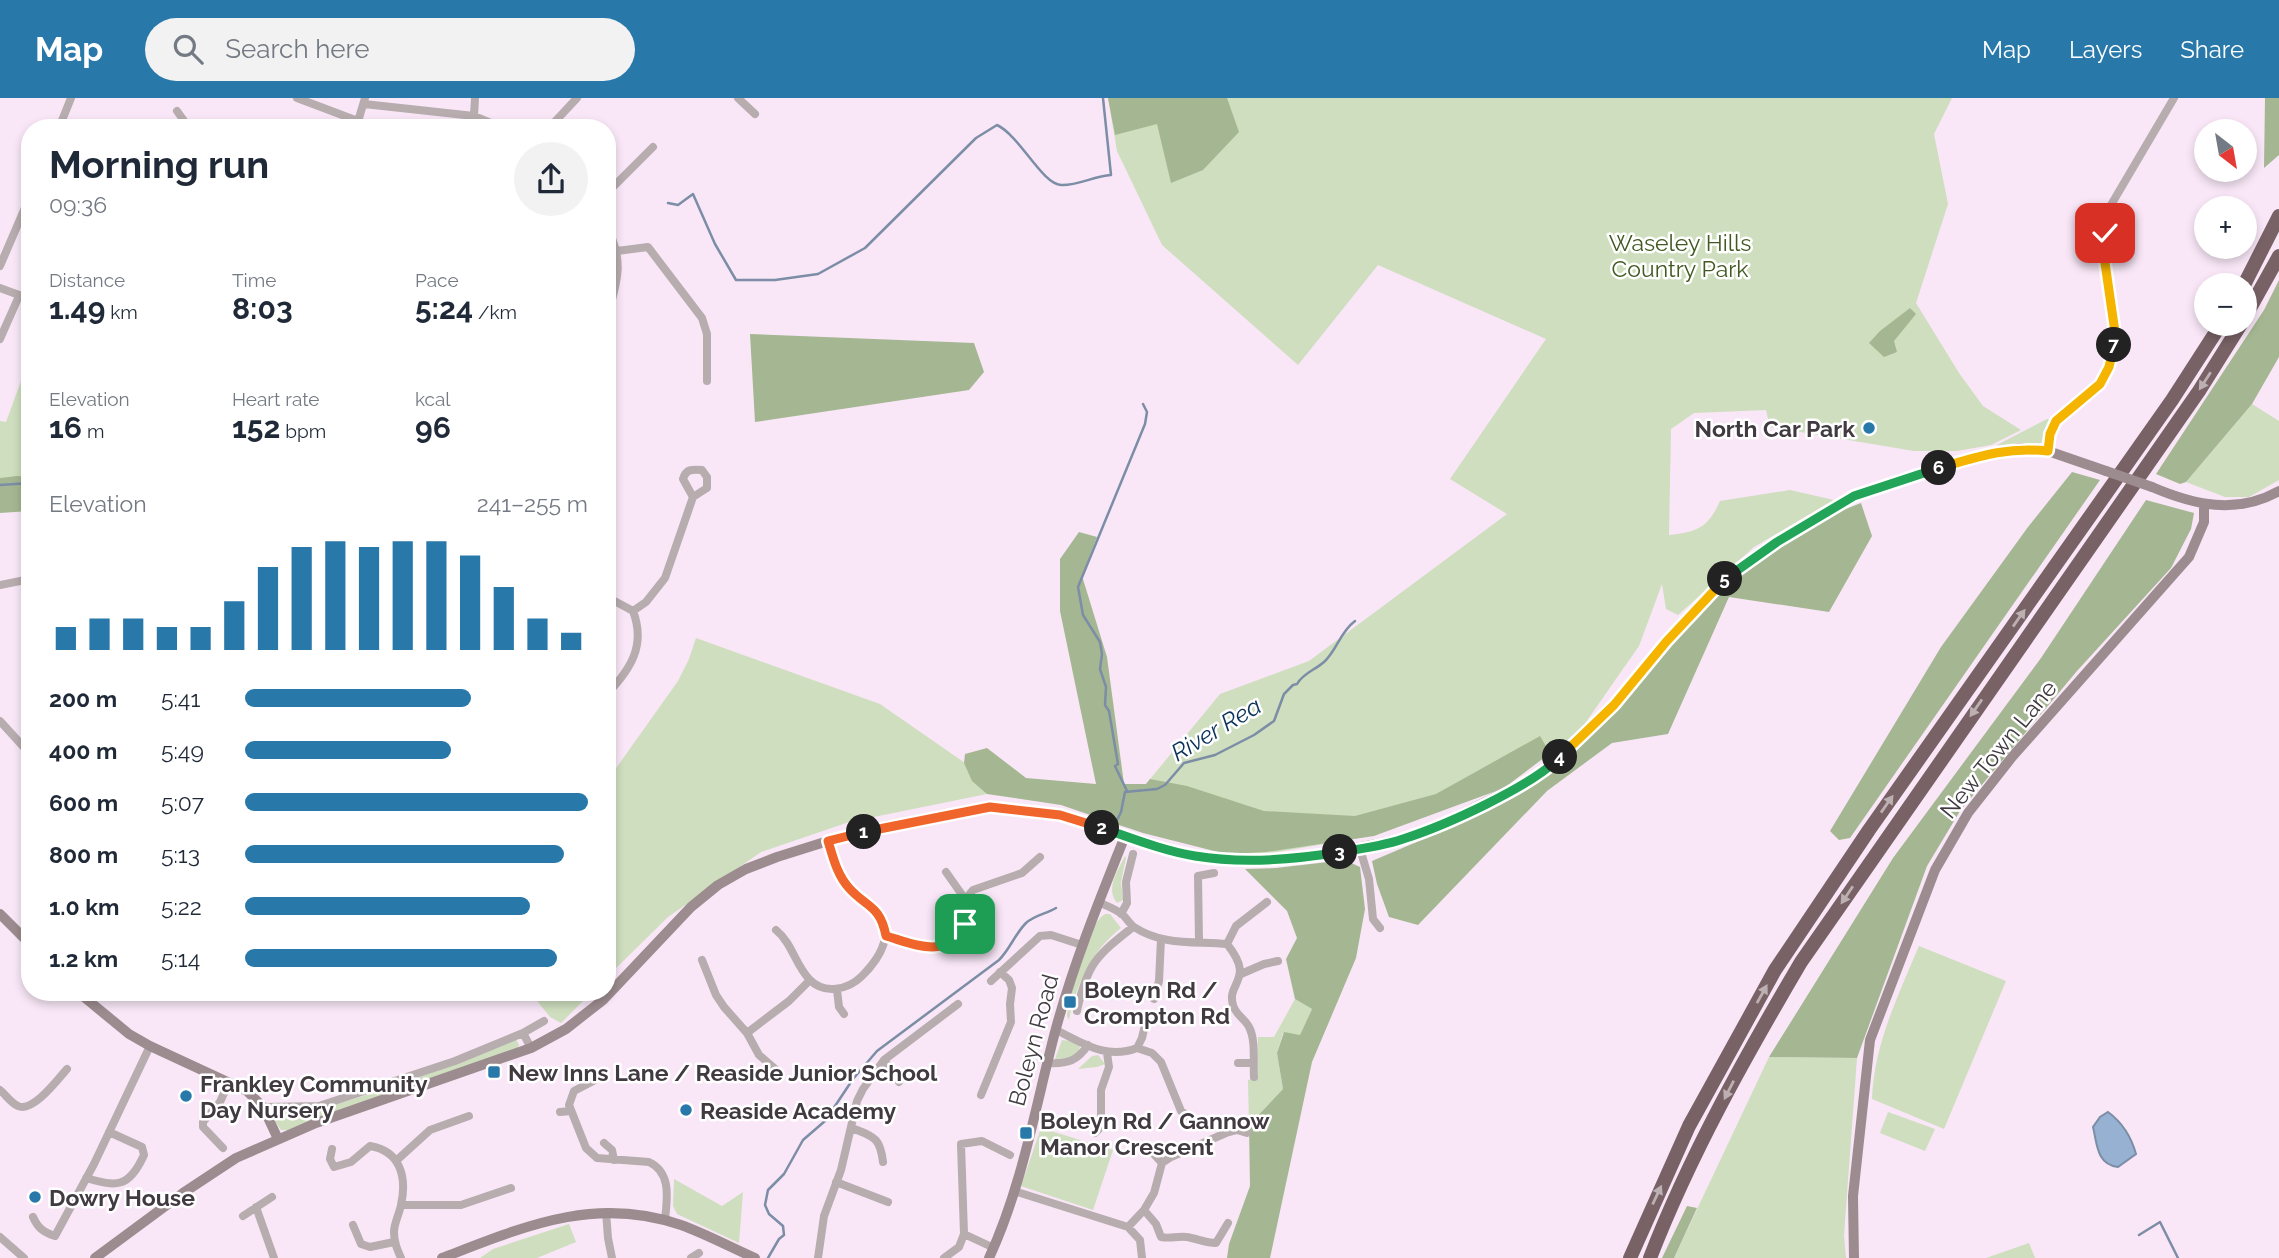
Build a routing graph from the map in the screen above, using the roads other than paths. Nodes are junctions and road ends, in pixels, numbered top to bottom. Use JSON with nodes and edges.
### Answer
{"nodes":[{"id":1,"x":71,"y":98,"type":"edge"},
{"id":2,"x":297,"y":98,"type":"edge"},
{"id":3,"x":475,"y":98,"type":"edge"},
{"id":4,"x":577,"y":98,"type":"edge"},
{"id":5,"x":738,"y":98,"type":"edge"},
{"id":6,"x":2174,"y":98,"type":"edge"},
{"id":7,"x":364,"y":101,"type":"edge"},
{"id":8,"x":177,"y":111,"type":"dead end"},
{"id":9,"x":755,"y":114,"type":"dead end"},
{"id":10,"x":474,"y":116,"type":"junction"},
{"id":11,"x":63,"y":119,"type":"edge"},
{"id":12,"x":182,"y":119,"type":"edge"},
{"id":13,"x":345,"y":119,"type":"edge"},
{"id":14,"x":359,"y":119,"type":"edge"},
{"id":15,"x":481,"y":119,"type":"edge"},
{"id":16,"x":557,"y":119,"type":"edge"},
{"id":17,"x":653,"y":147,"type":"dead end"},
{"id":18,"x":616,"y":184,"type":"edge"},
{"id":19,"x":2279,"y":216,"type":"edge"},
{"id":20,"x":21,"y":217,"type":"edge"},
{"id":21,"x":617,"y":251,"type":"joint"},
{"id":22,"x":2279,"y":256,"type":"edge"},
{"id":23,"x":0,"y":266,"type":"edge"},
{"id":24,"x":2250,"y":273,"type":"edge"},
{"id":25,"x":616,"y":285,"type":"edge"},
{"id":26,"x":0,"y":288,"type":"edge"},
{"id":27,"x":2257,"y":295,"type":"edge"},
{"id":28,"x":19,"y":296,"type":"joint"},
{"id":29,"x":2213,"y":336,"type":"edge"},
{"id":30,"x":2233,"y":336,"type":"edge"},
{"id":31,"x":0,"y":339,"type":"edge"},
{"id":32,"x":707,"y":381,"type":"dead end"},
{"id":33,"x":2048,"y":451,"type":"junction"},
{"id":34,"x":2279,"y":491,"type":"edge"},
{"id":35,"x":693,"y":497,"type":"dead end"},
{"id":36,"x":2204,"y":504,"type":"junction"},
{"id":37,"x":21,"y":581,"type":"edge"},
{"id":38,"x":0,"y":585,"type":"edge"},
{"id":39,"x":616,"y":602,"type":"edge"},
{"id":40,"x":633,"y":611,"type":"junction"},
{"id":41,"x":616,"y":682,"type":"edge"},
{"id":42,"x":0,"y":721,"type":"edge"},
{"id":43,"x":21,"y":744,"type":"edge"},
{"id":44,"x":1125,"y":836,"type":"junction"},
{"id":45,"x":828,"y":841,"type":"junction"},
{"id":46,"x":1360,"y":849,"type":"junction"},
{"id":47,"x":1133,"y":855,"type":"dead end"},
{"id":48,"x":1040,"y":857,"type":"dead end"},
{"id":49,"x":946,"y":872,"type":"dead end"},
{"id":50,"x":1214,"y":873,"type":"dead end"},
{"id":51,"x":965,"y":898,"type":"junction"},
{"id":52,"x":1098,"y":902,"type":"junction"},
{"id":53,"x":1267,"y":902,"type":"dead end"},
{"id":54,"x":0,"y":914,"type":"edge"},
{"id":55,"x":1121,"y":914,"type":"junction"},
{"id":56,"x":1133,"y":927,"type":"junction"},
{"id":57,"x":1380,"y":928,"type":"dead end"},
{"id":58,"x":776,"y":930,"type":"dead end"},
{"id":59,"x":21,"y":935,"type":"edge"},
{"id":60,"x":886,"y":936,"type":"junction"},
{"id":61,"x":1161,"y":939,"type":"junction"},
{"id":62,"x":1199,"y":942,"type":"junction"},
{"id":63,"x":1082,"y":944,"type":"junction"},
{"id":64,"x":1227,"y":944,"type":"junction"},
{"id":65,"x":1278,"y":961,"type":"dead end"},
{"id":66,"x":696,"y":972,"type":"dead end"},
{"id":67,"x":1000,"y":972,"type":"junction"},
{"id":68,"x":1241,"y":974,"type":"junction"},
{"id":69,"x":810,"y":980,"type":"junction"},
{"id":70,"x":991,"y":981,"type":"dead end"},
{"id":71,"x":616,"y":986,"type":"edge"},
{"id":72,"x":836,"y":990,"type":"junction"},
{"id":73,"x":1153,"y":999,"type":"dead end"},
{"id":74,"x":90,"y":1001,"type":"edge"},
{"id":75,"x":602,"y":1001,"type":"edge"},
{"id":76,"x":958,"y":1004,"type":"dead end"},
{"id":77,"x":1077,"y":1011,"type":"dead end"},
{"id":78,"x":844,"y":1014,"type":"dead end"},
{"id":79,"x":1147,"y":1016,"type":"dead end"},
{"id":80,"x":544,"y":1021,"type":"dead end"},
{"id":81,"x":1056,"y":1030,"type":"junction"},
{"id":82,"x":523,"y":1032,"type":"junction"},
{"id":83,"x":747,"y":1033,"type":"junction"},
{"id":84,"x":1088,"y":1045,"type":"junction"},
{"id":85,"x":150,"y":1046,"type":"junction"},
{"id":86,"x":531,"y":1048,"type":"junction"},
{"id":87,"x":1137,"y":1048,"type":"junction"},
{"id":88,"x":1107,"y":1053,"type":"junction"},
{"id":89,"x":884,"y":1060,"type":"junction"},
{"id":90,"x":782,"y":1062,"type":"dead end"},
{"id":91,"x":1048,"y":1063,"type":"junction"},
{"id":92,"x":1238,"y":1063,"type":"dead end"},
{"id":93,"x":1253,"y":1063,"type":"junction"},
{"id":94,"x":67,"y":1069,"type":"dead end"},
{"id":95,"x":1254,"y":1077,"type":"dead end"},
{"id":96,"x":597,"y":1079,"type":"dead end"},
{"id":97,"x":229,"y":1082,"type":"junction"},
{"id":98,"x":899,"y":1082,"type":"dead end"},
{"id":99,"x":0,"y":1090,"type":"edge"},
{"id":100,"x":981,"y":1095,"type":"dead end"},
{"id":101,"x":263,"y":1107,"type":"junction"},
{"id":102,"x":571,"y":1111,"type":"junction"},
{"id":103,"x":560,"y":1112,"type":"dead end"},
{"id":104,"x":469,"y":1116,"type":"dead end"},
{"id":105,"x":1203,"y":1124,"type":"dead end"},
{"id":106,"x":852,"y":1128,"type":"junction"},
{"id":107,"x":109,"y":1132,"type":"junction"},
{"id":108,"x":1095,"y":1133,"type":"dead end"},
{"id":109,"x":1247,"y":1133,"type":"dead end"},
{"id":110,"x":957,"y":1135,"type":"dead end"},
{"id":111,"x":278,"y":1139,"type":"junction"},
{"id":112,"x":604,"y":1143,"type":"dead end"},
{"id":113,"x":961,"y":1144,"type":"junction"},
{"id":114,"x":223,"y":1148,"type":"dead end"},
{"id":115,"x":332,"y":1149,"type":"dead end"},
{"id":116,"x":1144,"y":1152,"type":"dead end"},
{"id":117,"x":1010,"y":1155,"type":"dead end"},
{"id":118,"x":397,"y":1160,"type":"junction"},
{"id":119,"x":614,"y":1160,"type":"junction"},
{"id":120,"x":883,"y":1162,"type":"dead end"},
{"id":121,"x":1162,"y":1163,"type":"junction"},
{"id":122,"x":86,"y":1178,"type":"junction"},
{"id":123,"x":836,"y":1182,"type":"junction"},
{"id":124,"x":511,"y":1188,"type":"dead end"},
{"id":125,"x":1014,"y":1191,"type":"junction"},
{"id":126,"x":272,"y":1197,"type":"dead end"},
{"id":127,"x":888,"y":1202,"type":"dead end"},
{"id":128,"x":401,"y":1205,"type":"junction"},
{"id":129,"x":256,"y":1207,"type":"junction"},
{"id":130,"x":1144,"y":1210,"type":"junction"},
{"id":131,"x":607,"y":1212,"type":"junction"},
{"id":132,"x":243,"y":1216,"type":"dead end"},
{"id":133,"x":33,"y":1217,"type":"dead end"},
{"id":134,"x":665,"y":1220,"type":"junction"},
{"id":135,"x":1228,"y":1223,"type":"dead end"},
{"id":136,"x":353,"y":1225,"type":"dead end"},
{"id":137,"x":1128,"y":1227,"type":"junction"},
{"id":138,"x":964,"y":1234,"type":"junction"},
{"id":139,"x":0,"y":1237,"type":"edge"},
{"id":140,"x":394,"y":1242,"type":"junction"},
{"id":141,"x":468,"y":1253,"type":"edge"},
{"id":142,"x":991,"y":1253,"type":"edge"},
{"id":143,"x":24,"y":1258,"type":"edge"},
{"id":144,"x":95,"y":1258,"type":"edge"},
{"id":145,"x":274,"y":1258,"type":"edge"},
{"id":146,"x":401,"y":1258,"type":"edge"},
{"id":147,"x":442,"y":1258,"type":"edge"},
{"id":148,"x":612,"y":1258,"type":"edge"},
{"id":149,"x":755,"y":1258,"type":"edge"},
{"id":150,"x":818,"y":1258,"type":"edge"},
{"id":151,"x":944,"y":1258,"type":"edge"},
{"id":152,"x":1142,"y":1258,"type":"edge"},
{"id":153,"x":1629,"y":1258,"type":"edge"},
{"id":154,"x":1650,"y":1258,"type":"edge"},
{"id":155,"x":1854,"y":1258,"type":"edge"}],
"edges":[{"from":1,"to":11,"type":"street"},
{"from":2,"to":13,"type":"street"},
{"from":3,"to":10,"type":"street"},
{"from":4,"to":16,"type":"street"},
{"from":5,"to":9,"type":"street"},
{"from":6,"to":33,"type":"street"},
{"from":7,"to":10,"type":"street"},
{"from":7,"to":14,"type":"street"},
{"from":8,"to":12,"type":"street"},
{"from":10,"to":15,"type":"street"},
{"from":17,"to":18,"type":"street"},
{"from":19,"to":24,"type":"highway"},
{"from":20,"to":23,"type":"street"},
{"from":21,"to":25,"type":"street"},
{"from":21,"to":32,"type":"street"},
{"from":22,"to":27,"type":"highway"},
{"from":26,"to":28,"type":"street"},
{"from":28,"to":31,"type":"street"},
{"from":153,"to":29,"type":"highway","one_way":true},
{"from":30,"to":154,"type":"highway","one_way":true},
{"from":33,"to":36,"type":"street","bridge":true},
{"from":33,"to":46,"type":"street"},
{"from":34,"to":36,"type":"street"},
{"from":35,"to":40,"type":"street"},
{"from":36,"to":155,"type":"street","name":"New Town Lane"},
{"from":37,"to":38,"type":"street"},
{"from":39,"to":40,"type":"street"},
{"from":40,"to":41,"type":"street"},
{"from":42,"to":43,"type":"street"},
{"from":44,"to":45,"type":"street"},
{"from":44,"to":46,"type":"street"},
{"from":44,"to":52,"type":"street","name":"Boleyn Road"},
{"from":45,"to":60,"type":"street"},
{"from":45,"to":71,"type":"street"},
{"from":46,"to":57,"type":"street"},
{"from":47,"to":55,"type":"street"},
{"from":48,"to":51,"type":"street"},
{"from":49,"to":51,"type":"street"},
{"from":50,"to":62,"type":"street"},
{"from":51,"to":60,"type":"street"},
{"from":52,"to":55,"type":"street"},
{"from":52,"to":63,"type":"street","name":"Boleyn Road"},
{"from":53,"to":64,"type":"street"},
{"from":54,"to":59,"type":"street"},
{"from":55,"to":56,"type":"street"},
{"from":56,"to":61,"type":"street"},
{"from":56,"to":77,"type":"street"},
{"from":58,"to":69,"type":"street"},
{"from":60,"to":72,"type":"street"},
{"from":61,"to":62,"type":"street"},
{"from":61,"to":73,"type":"street"},
{"from":62,"to":64,"type":"street"},
{"from":63,"to":67,"type":"street"},
{"from":63,"to":81,"type":"street","name":"Boleyn Road"},
{"from":64,"to":68,"type":"street"},
{"from":65,"to":68,"type":"street"},
{"from":66,"to":83,"type":"street"},
{"from":67,"to":70,"type":"street"},
{"from":67,"to":100,"type":"street"},
{"from":68,"to":93,"type":"street"},
{"from":69,"to":72,"type":"street"},
{"from":69,"to":83,"type":"street"},
{"from":72,"to":78,"type":"street"},
{"from":74,"to":85,"type":"street"},
{"from":75,"to":86,"type":"street"},
{"from":76,"to":89,"type":"street"},
{"from":79,"to":87,"type":"street"},
{"from":80,"to":82,"type":"street"},
{"from":81,"to":84,"type":"street"},
{"from":81,"to":91,"type":"street","name":"Boleyn Road"},
{"from":82,"to":86,"type":"street"},
{"from":82,"to":101,"type":"street"},
{"from":83,"to":90,"type":"street"},
{"from":84,"to":88,"type":"street"},
{"from":84,"to":91,"type":"street"},
{"from":85,"to":97,"type":"street"},
{"from":85,"to":107,"type":"street"},
{"from":86,"to":111,"type":"street"},
{"from":87,"to":88,"type":"street"},
{"from":87,"to":105,"type":"street"},
{"from":88,"to":108,"type":"street"},
{"from":89,"to":98,"type":"street"},
{"from":89,"to":106,"type":"street"},
{"from":91,"to":125,"type":"street","name":"Boleyn Road"},
{"from":92,"to":93,"type":"street"},
{"from":93,"to":95,"type":"street"},
{"from":94,"to":99,"type":"street"},
{"from":96,"to":102,"type":"street"},
{"from":97,"to":101,"type":"street"},
{"from":97,"to":114,"type":"street"},
{"from":101,"to":111,"type":"street"},
{"from":102,"to":103,"type":"street"},
{"from":102,"to":119,"type":"street"},
{"from":104,"to":118,"type":"street"},
{"from":106,"to":120,"type":"street"},
{"from":106,"to":123,"type":"street"},
{"from":107,"to":122,"type":"street"},
{"from":107,"to":122,"type":"street"},
{"from":109,"to":121,"type":"street"},
{"from":110,"to":113,"type":"street"},
{"from":111,"to":144,"type":"street"},
{"from":112,"to":119,"type":"street"},
{"from":113,"to":117,"type":"street"},
{"from":113,"to":138,"type":"street"},
{"from":115,"to":118,"type":"street"},
{"from":116,"to":121,"type":"street"},
{"from":118,"to":128,"type":"street"},
{"from":119,"to":134,"type":"street"},
{"from":121,"to":130,"type":"street"},
{"from":122,"to":133,"type":"street"},
{"from":123,"to":127,"type":"street"},
{"from":123,"to":150,"type":"street"},
{"from":124,"to":128,"type":"street"},
{"from":125,"to":137,"type":"street"},
{"from":125,"to":142,"type":"street","name":"Boleyn Road"},
{"from":126,"to":129,"type":"street"},
{"from":128,"to":140,"type":"street"},
{"from":129,"to":132,"type":"street"},
{"from":129,"to":145,"type":"street"},
{"from":130,"to":135,"type":"street"},
{"from":130,"to":137,"type":"street"},
{"from":131,"to":134,"type":"street"},
{"from":131,"to":141,"type":"street"},
{"from":131,"to":148,"type":"street"},
{"from":134,"to":149,"type":"street"},
{"from":136,"to":140,"type":"street"},
{"from":137,"to":152,"type":"street"},
{"from":138,"to":142,"type":"street"},
{"from":138,"to":151,"type":"street"},
{"from":139,"to":143,"type":"street"},
{"from":140,"to":146,"type":"street"},
{"from":141,"to":147,"type":"street"}]}
